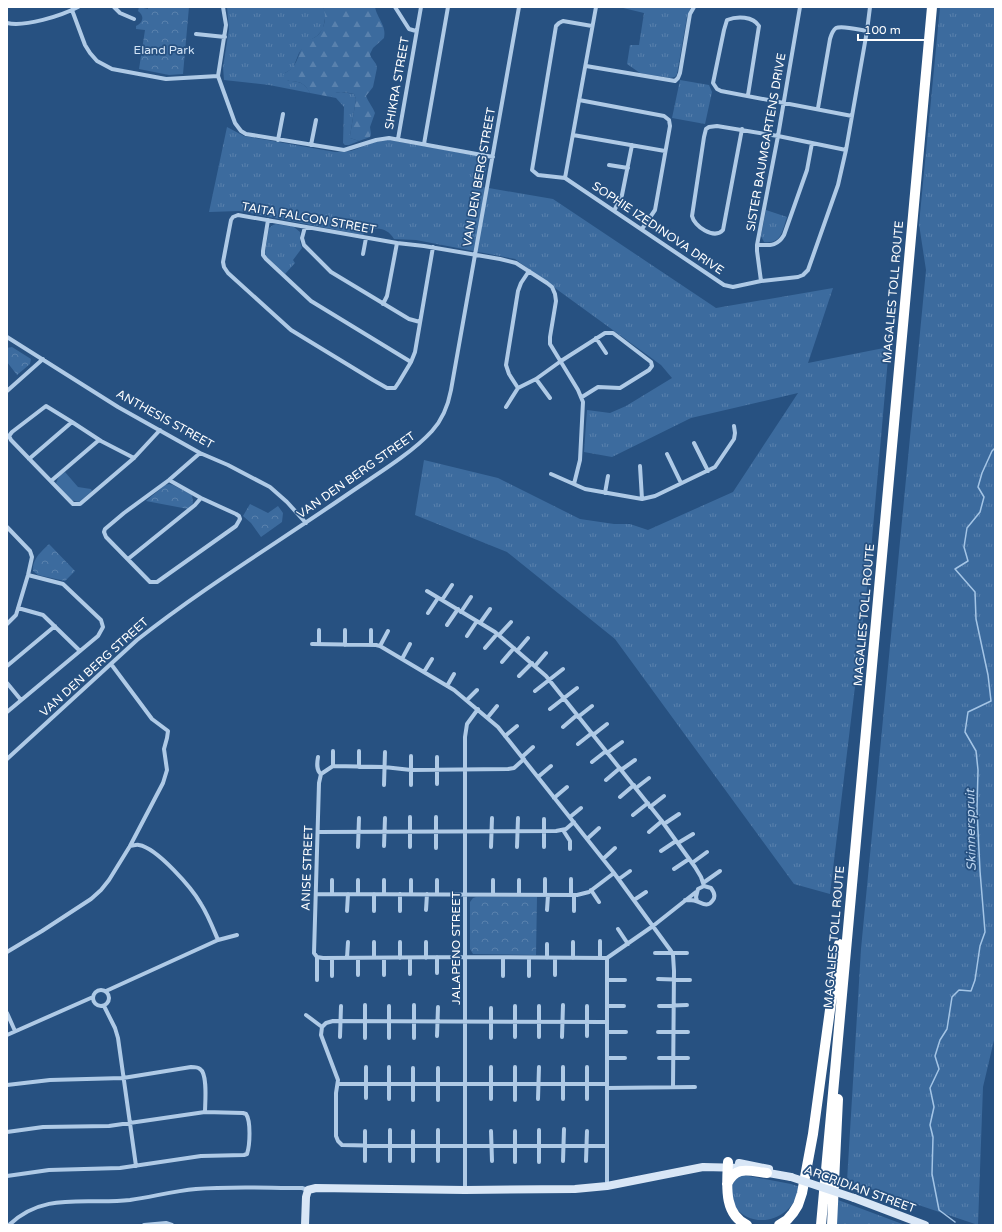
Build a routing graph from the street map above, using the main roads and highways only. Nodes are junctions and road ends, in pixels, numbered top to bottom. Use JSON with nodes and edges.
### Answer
{"nodes":[{"id":1,"x":927,"y":7,"type":"edge"},
{"id":2,"x":932,"y":7,"type":"edge"},
{"id":3,"x":847,"y":903,"type":"junction"},
{"id":4,"x":728,"y":1165,"type":"road end"},
{"id":5,"x":767,"y":1173,"type":"road end"},
{"id":6,"x":727,"y":1185,"type":"junction"},
{"id":7,"x":747,"y":1225,"type":"edge"},
{"id":8,"x":779,"y":1225,"type":"edge"},
{"id":9,"x":816,"y":1225,"type":"edge"},
{"id":10,"x":821,"y":1225,"type":"edge"},
{"id":11,"x":832,"y":1225,"type":"edge"}],
"edges":[{"from":1,"to":3,"type":"highway","name":"MAGALIES TOLL ROUTE"},
{"from":2,"to":3,"type":"highway","name":"MAGALIES TOLL ROUTE"},
{"from":3,"to":8,"type":"highway"},
{"from":3,"to":9,"type":"highway","name":"MAGALIES TOLL ROUTE"},
{"from":3,"to":10,"type":"highway","name":"MAGALIES TOLL ROUTE"},
{"from":3,"to":11,"type":"highway"},
{"from":4,"to":6,"type":"highway"},
{"from":5,"to":6,"type":"highway"},
{"from":6,"to":7,"type":"highway"}]}
